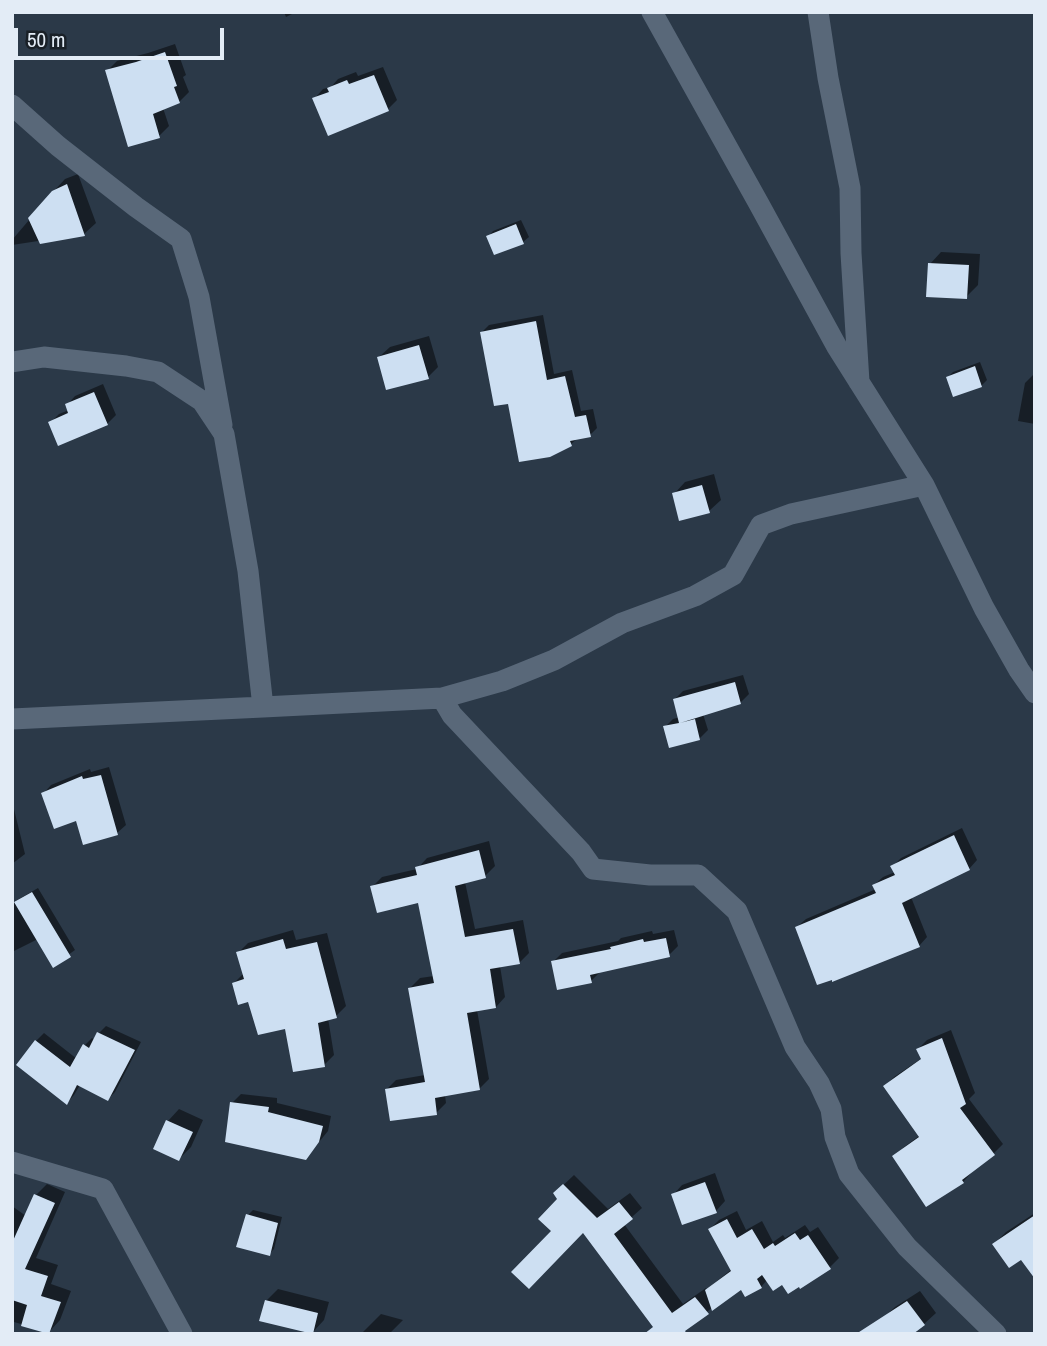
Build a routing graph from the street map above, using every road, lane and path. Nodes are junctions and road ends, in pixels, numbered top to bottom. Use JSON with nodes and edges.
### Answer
{"nodes":[{"id":1,"x":652,"y":12,"type":"edge"},
{"id":2,"x":818,"y":12,"type":"edge"},
{"id":3,"x":12,"y":105,"type":"edge"},
{"id":4,"x":12,"y":362,"type":"edge"},
{"id":5,"x":859,"y":384,"type":"junction"},
{"id":6,"x":224,"y":434,"type":"junction"},
{"id":7,"x":924,"y":485,"type":"junction"},
{"id":8,"x":1035,"y":693,"type":"edge"},
{"id":9,"x":442,"y":698,"type":"junction"},
{"id":10,"x":263,"y":708,"type":"junction"},
{"id":11,"x":12,"y":719,"type":"edge"},
{"id":12,"x":12,"y":1162,"type":"edge"},
{"id":13,"x":182,"y":1334,"type":"edge"},
{"id":14,"x":996,"y":1334,"type":"edge"}],
"edges":[{"from":1,"to":5,"type":"street"},
{"from":2,"to":5,"type":"street"},
{"from":3,"to":6,"type":"street"},
{"from":4,"to":6,"type":"street"},
{"from":5,"to":7,"type":"street"},
{"from":6,"to":10,"type":"street"},
{"from":7,"to":8,"type":"street"},
{"from":7,"to":9,"type":"street"},
{"from":9,"to":10,"type":"street"},
{"from":9,"to":14,"type":"street"},
{"from":10,"to":11,"type":"street"},
{"from":12,"to":13,"type":"street"}]}
